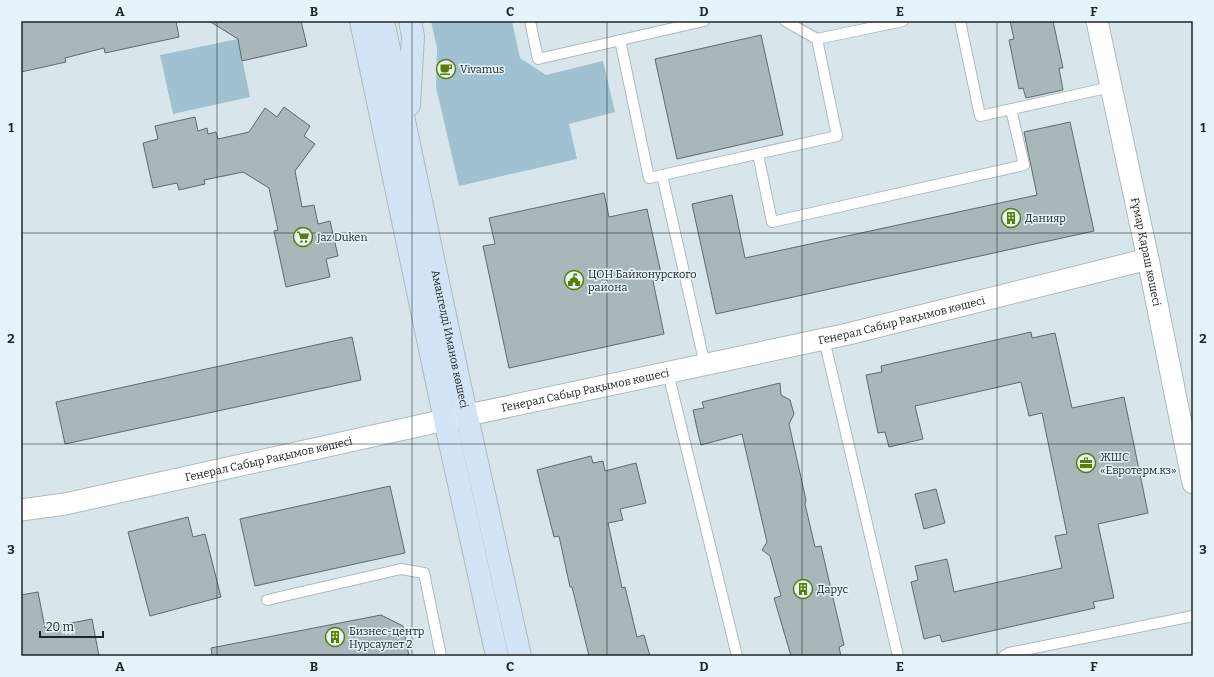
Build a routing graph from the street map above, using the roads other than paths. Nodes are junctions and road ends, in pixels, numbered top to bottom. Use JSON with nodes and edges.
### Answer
{"nodes":[{"id":1,"x":361,"y":21,"type":"edge"},
{"id":2,"x":383,"y":21,"type":"edge"},
{"id":3,"x":410,"y":21,"type":"edge"},
{"id":4,"x":530,"y":21,"type":"edge"},
{"id":5,"x":704,"y":21,"type":"edge"},
{"id":6,"x":785,"y":21,"type":"edge"},
{"id":7,"x":903,"y":21,"type":"edge"},
{"id":8,"x":960,"y":21,"type":"edge"},
{"id":9,"x":1097,"y":21,"type":"edge"},
{"id":10,"x":817,"y":39,"type":"junction"},
{"id":11,"x":620,"y":40,"type":"junction"},
{"id":12,"x":1111,"y":86,"type":"junction"},
{"id":13,"x":1011,"y":109,"type":"junction"},
{"id":14,"x":407,"y":134,"type":"junction"},
{"id":15,"x":758,"y":154,"type":"junction"},
{"id":16,"x":662,"y":175,"type":"junction"},
{"id":17,"x":1148,"y":259,"type":"junction"},
{"id":18,"x":824,"y":339,"type":"junction"},
{"id":19,"x":705,"y":365,"type":"junction"},
{"id":20,"x":668,"y":373,"type":"junction"},
{"id":21,"x":467,"y":416,"type":"junction"},
{"id":22,"x":445,"y":420,"type":"junction"},
{"id":23,"x":1193,"y":483,"type":"edge"},
{"id":24,"x":21,"y":510,"type":"edge"},
{"id":25,"x":267,"y":600,"type":"dead end"},
{"id":26,"x":1193,"y":616,"type":"edge"},
{"id":27,"x":441,"y":656,"type":"edge"},
{"id":28,"x":497,"y":656,"type":"edge"},
{"id":29,"x":520,"y":656,"type":"edge"},
{"id":30,"x":737,"y":656,"type":"edge"},
{"id":31,"x":898,"y":656,"type":"edge"},
{"id":32,"x":1004,"y":656,"type":"edge"}],
"edges":[{"from":1,"to":22,"type":"main road","name":"Амангелді Иманов көшесі"},
{"from":2,"to":14,"type":"main road","name":"Амангелді Иманов көшесі"},
{"from":3,"to":14,"type":"main road"},
{"from":4,"to":11,"type":"lane"},
{"from":5,"to":11,"type":"lane"},
{"from":6,"to":10,"type":"lane"},
{"from":7,"to":10,"type":"lane"},
{"from":8,"to":13,"type":"lane"},
{"from":9,"to":12,"type":"street","name":"Ғұмар Қараш көшесі"},
{"from":10,"to":15,"type":"lane"},
{"from":11,"to":16,"type":"lane"},
{"from":12,"to":13,"type":"lane"},
{"from":12,"to":17,"type":"street","name":"Ғұмар Қараш көшесі"},
{"from":13,"to":15,"type":"lane"},
{"from":14,"to":21,"type":"main road","name":"Амангелді Иманов көшесі"},
{"from":15,"to":16,"type":"lane"},
{"from":16,"to":19,"type":"lane"},
{"from":17,"to":18,"type":"street","name":"Генерал Сабыр Рақымов көшесі"},
{"from":17,"to":23,"type":"street","name":"Ғұмар Қараш көшесі"},
{"from":18,"to":19,"type":"street","name":"Генерал Сабыр Рақымов көшесі"},
{"from":18,"to":31,"type":"lane"},
{"from":19,"to":20,"type":"street","name":"Генерал Сабыр Рақымов көшесі"},
{"from":20,"to":21,"type":"street","name":"Генерал Сабыр Рақымов көшесі"},
{"from":20,"to":30,"type":"lane"},
{"from":21,"to":22,"type":"street","name":"Генерал Сабыр Рақымов көшесі"},
{"from":21,"to":29,"type":"main road","name":"Амангелді Иманов көшесі"},
{"from":22,"to":24,"type":"street","name":"Генерал Сабыр Рақымов көшесі"},
{"from":22,"to":28,"type":"main road","name":"Амангелді Иманов көшесі"},
{"from":25,"to":27,"type":"lane"},
{"from":26,"to":32,"type":"lane"}]}
